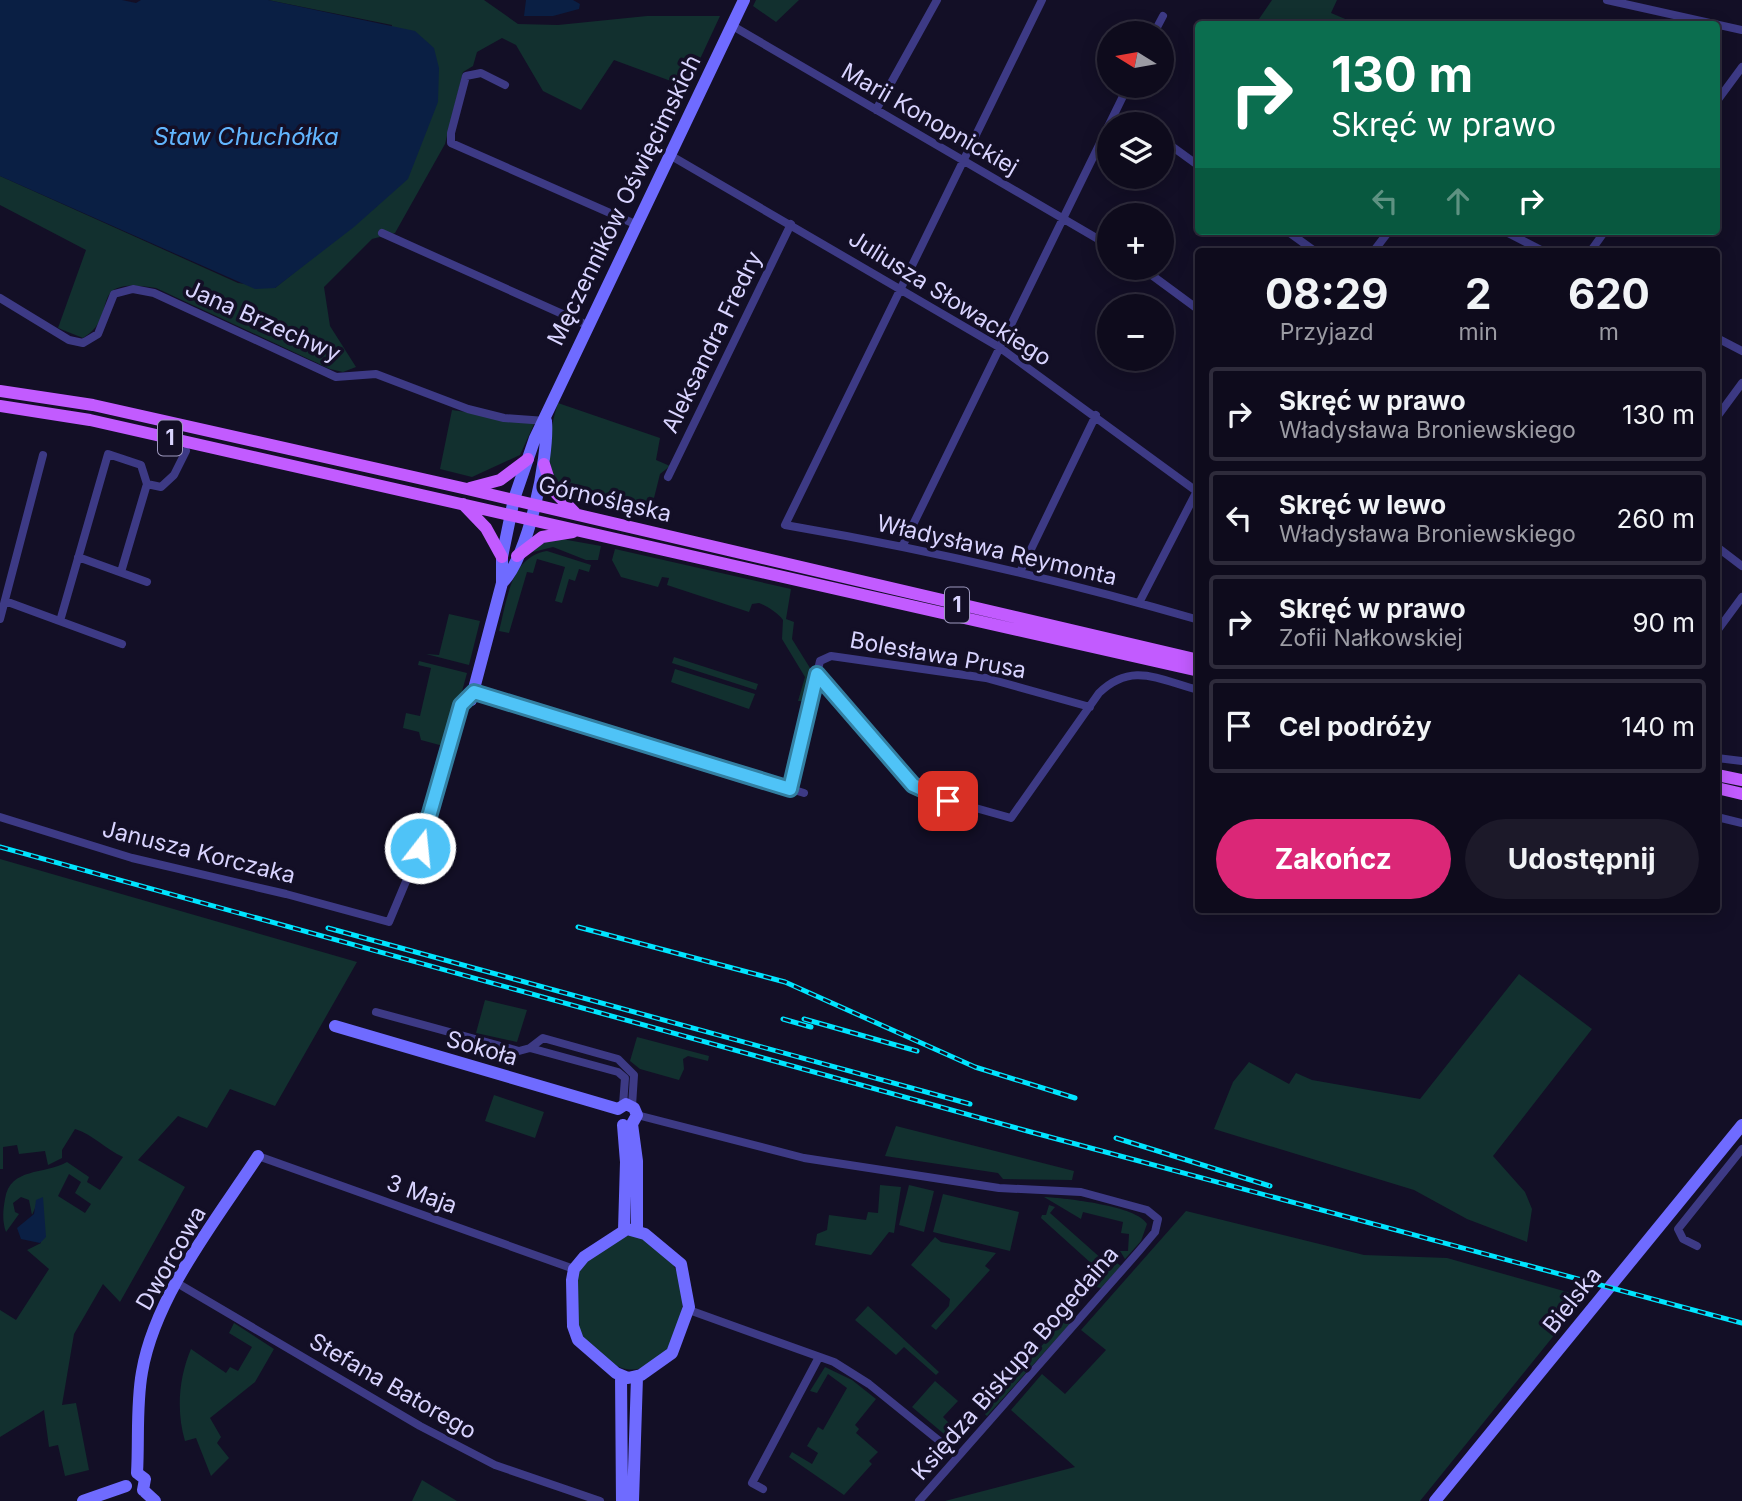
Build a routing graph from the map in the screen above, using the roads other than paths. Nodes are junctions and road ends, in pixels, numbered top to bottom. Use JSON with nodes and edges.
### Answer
{"nodes":[{"id":1,"x":744,"y":0,"type":"edge"},
{"id":2,"x":937,"y":0,"type":"edge"},
{"id":3,"x":1042,"y":0,"type":"edge"},
{"id":4,"x":1607,"y":0,"type":"edge"},
{"id":5,"x":1163,"y":16,"type":"dead end"},
{"id":6,"x":1160,"y":21,"type":"edge"},
{"id":7,"x":1702,"y":21,"type":"edge"},
{"id":8,"x":732,"y":25,"type":"junction"},
{"id":9,"x":1720,"y":25,"type":"edge"},
{"id":10,"x":1742,"y":30,"type":"edge"},
{"id":11,"x":1742,"y":67,"type":"edge"},
{"id":12,"x":505,"y":85,"type":"dead end"},
{"id":13,"x":1720,"y":97,"type":"edge"},
{"id":14,"x":1122,"y":98,"type":"edge"},
{"id":15,"x":876,"y":110,"type":"junction"},
{"id":16,"x":1174,"y":148,"type":"edge"},
{"id":17,"x":668,"y":154,"type":"junction"},
{"id":18,"x":963,"y":160,"type":"junction"},
{"id":19,"x":1195,"y":163,"type":"edge"},
{"id":20,"x":1062,"y":219,"type":"junction"},
{"id":21,"x":635,"y":224,"type":"junction"},
{"id":22,"x":791,"y":224,"type":"junction"},
{"id":23,"x":382,"y":233,"type":"dead end"},
{"id":24,"x":1293,"y":235,"type":"edge"},
{"id":25,"x":1512,"y":235,"type":"edge"},
{"id":26,"x":1097,"y":239,"type":"edge"},
{"id":27,"x":1310,"y":248,"type":"edge"},
{"id":28,"x":1537,"y":248,"type":"edge"},
{"id":29,"x":1158,"y":280,"type":"edge"},
{"id":30,"x":900,"y":288,"type":"junction"},
{"id":31,"x":0,"y":298,"type":"edge"},
{"id":32,"x":1195,"y":307,"type":"edge"},
{"id":33,"x":587,"y":325,"type":"junction"},
{"id":34,"x":1720,"y":340,"type":"edge"},
{"id":35,"x":999,"y":347,"type":"junction"},
{"id":36,"x":1742,"y":351,"type":"edge"},
{"id":37,"x":1742,"y":383,"type":"edge"},
{"id":38,"x":0,"y":391,"type":"edge"},
{"id":39,"x":0,"y":406,"type":"edge"},
{"id":40,"x":1720,"y":413,"type":"edge"},
{"id":41,"x":1096,"y":415,"type":"junction"},
{"id":42,"x":546,"y":421,"type":"junction"},
{"id":43,"x":186,"y":451,"type":"dead end"},
{"id":44,"x":43,"y":455,"type":"dead end"},
{"id":45,"x":527,"y":459,"type":"junction"},
{"id":46,"x":544,"y":464,"type":"junction"},
{"id":47,"x":668,"y":477,"type":"dead end"},
{"id":48,"x":147,"y":484,"type":"junction"},
{"id":49,"x":1195,"y":488,"type":"edge"},
{"id":50,"x":467,"y":489,"type":"junction"},
{"id":51,"x":1195,"y":496,"type":"edge"},
{"id":52,"x":514,"y":499,"type":"junction"},
{"id":53,"x":463,"y":504,"type":"junction"},
{"id":54,"x":535,"y":504,"type":"junction"},
{"id":55,"x":576,"y":513,"type":"junction"},
{"id":56,"x":511,"y":514,"type":"junction"},
{"id":57,"x":530,"y":519,"type":"junction"},
{"id":58,"x":580,"y":531,"type":"junction"},
{"id":59,"x":903,"y":545,"type":"junction"},
{"id":60,"x":1720,"y":549,"type":"edge"},
{"id":61,"x":78,"y":556,"type":"junction"},
{"id":62,"x":517,"y":556,"type":"junction"},
{"id":63,"x":502,"y":557,"type":"junction"},
{"id":64,"x":1742,"y":566,"type":"edge"},
{"id":65,"x":121,"y":572,"type":"junction"},
{"id":66,"x":1020,"y":572,"type":"junction"},
{"id":67,"x":147,"y":582,"type":"dead end"},
{"id":68,"x":502,"y":583,"type":"junction"},
{"id":69,"x":1742,"y":597,"type":"edge"},
{"id":70,"x":5,"y":601,"type":"junction"},
{"id":71,"x":1139,"y":603,"type":"junction"},
{"id":72,"x":0,"y":619,"type":"edge"},
{"id":73,"x":1195,"y":619,"type":"edge"},
{"id":74,"x":60,"y":621,"type":"junction"},
{"id":75,"x":1720,"y":627,"type":"edge"},
{"id":76,"x":122,"y":644,"type":"dead end"},
{"id":77,"x":1195,"y":659,"type":"edge"},
{"id":78,"x":1195,"y":670,"type":"edge"},
{"id":79,"x":817,"y":674,"type":"junction"},
{"id":80,"x":1195,"y":689,"type":"edge"},
{"id":81,"x":472,"y":696,"type":"junction"},
{"id":82,"x":1090,"y":707,"type":"junction"},
{"id":83,"x":1720,"y":758,"type":"edge"},
{"id":84,"x":1742,"y":761,"type":"edge"},
{"id":85,"x":1720,"y":776,"type":"edge"},
{"id":86,"x":1742,"y":780,"type":"edge"},
{"id":87,"x":790,"y":789,"type":"junction"},
{"id":88,"x":1720,"y":789,"type":"edge"},
{"id":89,"x":804,"y":793,"type":"dead end"},
{"id":90,"x":1742,"y":794,"type":"edge"},
{"id":91,"x":0,"y":817,"type":"edge"},
{"id":92,"x":1720,"y":818,"type":"edge"},
{"id":93,"x":1742,"y":823,"type":"edge"},
{"id":94,"x":376,"y":1012,"type":"dead end"},
{"id":95,"x":335,"y":1026,"type":"dead end"},
{"id":96,"x":530,"y":1048,"type":"junction"},
{"id":97,"x":627,"y":1114,"type":"junction"},
{"id":98,"x":1742,"y":1125,"type":"edge"},
{"id":99,"x":1742,"y":1150,"type":"edge"},
{"id":100,"x":258,"y":1156,"type":"joint"},
{"id":101,"x":1158,"y":1219,"type":"joint"},
{"id":102,"x":624,"y":1230,"type":"junction"},
{"id":103,"x":637,"y":1230,"type":"junction"},
{"id":104,"x":1697,"y":1246,"type":"dead end"},
{"id":105,"x":574,"y":1269,"type":"junction"},
{"id":106,"x":177,"y":1283,"type":"junction"},
{"id":107,"x":689,"y":1310,"type":"junction"},
{"id":108,"x":819,"y":1357,"type":"junction"},
{"id":109,"x":621,"y":1377,"type":"junction"},
{"id":110,"x":637,"y":1377,"type":"junction"},
{"id":111,"x":958,"y":1456,"type":"junction"},
{"id":112,"x":137,"y":1473,"type":"junction"},
{"id":113,"x":126,"y":1486,"type":"junction"},
{"id":114,"x":763,"y":1489,"type":"dead end"},
{"id":115,"x":143,"y":1490,"type":"junction"},
{"id":116,"x":83,"y":1501,"type":"edge"},
{"id":117,"x":155,"y":1501,"type":"edge"},
{"id":118,"x":600,"y":1501,"type":"edge"},
{"id":119,"x":622,"y":1501,"type":"edge"},
{"id":120,"x":633,"y":1501,"type":"edge"},
{"id":121,"x":919,"y":1501,"type":"edge"},
{"id":122,"x":1435,"y":1501,"type":"edge"}],
"edges":[{"from":1,"to":8,"type":"street","name":"Męczenników Oświęcimskich"},
{"from":2,"to":15,"type":"street"},
{"from":3,"to":18,"type":"street"},
{"from":4,"to":7,"type":"street"},
{"from":5,"to":6,"type":"street"},
{"from":8,"to":15,"type":"street","name":"Marii Konopnickiej"},
{"from":8,"to":17,"type":"street","name":"Męczenników Oświęcimskich"},
{"from":9,"to":10,"type":"street"},
{"from":11,"to":13,"type":"street"},
{"from":12,"to":21,"type":"street"},
{"from":14,"to":20,"type":"street"},
{"from":15,"to":18,"type":"street","name":"Marii Konopnickiej"},
{"from":16,"to":19,"type":"street"},
{"from":17,"to":21,"type":"street","name":"Męczenników Oświęcimskich"},
{"from":17,"to":22,"type":"street","name":"Juliusza Słowackiego"},
{"from":18,"to":20,"type":"street","name":"Marii Konopnickiej"},
{"from":18,"to":30,"type":"street"},
{"from":20,"to":26,"type":"street","name":"Marii Konopnickiej"},
{"from":20,"to":35,"type":"street"},
{"from":21,"to":33,"type":"street","name":"Męczenników Oświęcimskich"},
{"from":22,"to":30,"type":"street","name":"Juliusza Słowackiego"},
{"from":22,"to":47,"type":"street","name":"Aleksandra Fredry"},
{"from":23,"to":33,"type":"street"},
{"from":24,"to":27,"type":"street"},
{"from":25,"to":28,"type":"street"},
{"from":29,"to":32,"type":"street"},
{"from":30,"to":35,"type":"street","name":"Juliusza Słowackiego"},
{"from":30,"to":59,"type":"street","name":"Władysława Reymonta"},
{"from":31,"to":42,"type":"street","name":"Jana Brzechwy"},
{"from":33,"to":42,"type":"street","name":"Męczenników Oświęcimskich"},
{"from":34,"to":36,"type":"street"},
{"from":35,"to":41,"type":"street","name":"Juliusza Słowackiego"},
{"from":35,"to":59,"type":"street"},
{"from":37,"to":40,"type":"street"},
{"from":38,"to":50,"type":"main road","name":"Górnośląska","number":"1"},
{"from":39,"to":53,"type":"main road","name":"Górnośląska","number":"1"},
{"from":41,"to":49,"type":"street","name":"Juliusza Słowackiego"},
{"from":41,"to":66,"type":"street"},
{"from":42,"to":45,"type":"street","name":"Męczenników Oświęcimskich"},
{"from":42,"to":46,"type":"street","name":"Męczenników Oświęcimskich"},
{"from":43,"to":48,"type":"street"},
{"from":44,"to":70,"type":"street"},
{"from":45,"to":50,"type":"main road"},
{"from":45,"to":52,"type":"street","name":"Męczenników Oświęcimskich"},
{"from":46,"to":54,"type":"street","name":"Męczenników Oświęcimskich"},
{"from":46,"to":55,"type":"main road"},
{"from":48,"to":61,"type":"street"},
{"from":48,"to":65,"type":"street"},
{"from":50,"to":52,"type":"main road","name":"Górnośląska","number":"1"},
{"from":51,"to":71,"type":"street"},
{"from":52,"to":54,"type":"main road","name":"Górnośląska","number":"1"},
{"from":52,"to":56,"type":"street","name":"Męczenników Oświęcimskich"},
{"from":53,"to":56,"type":"main road","name":"Górnośląska","number":"1"},
{"from":53,"to":63,"type":"main road"},
{"from":54,"to":55,"type":"main road","name":"Górnośląska","number":"1"},
{"from":54,"to":57,"type":"street","name":"Męczenników Oświęcimskich"},
{"from":55,"to":77,"type":"main road","name":"Górnośląska","number":"1"},
{"from":56,"to":57,"type":"main road","name":"Górnośląska","number":"1"},
{"from":56,"to":63,"type":"street","name":"Męczenników Oświęcimskich"},
{"from":57,"to":58,"type":"main road","name":"Górnośląska","number":"1"},
{"from":57,"to":62,"type":"street","name":"Męczenników Oświęcimskich"},
{"from":58,"to":62,"type":"main road"},
{"from":58,"to":78,"type":"main road","name":"Górnośląska","number":"1"},
{"from":59,"to":66,"type":"street","name":"Władysława Reymonta"},
{"from":60,"to":64,"type":"street"},
{"from":61,"to":65,"type":"street"},
{"from":61,"to":74,"type":"street"},
{"from":62,"to":68,"type":"street","name":"Męczenników Oświęcimskich"},
{"from":63,"to":68,"type":"street","name":"Męczenników Oświęcimskich"},
{"from":65,"to":67,"type":"street"},
{"from":66,"to":71,"type":"street","name":"Władysława Reymonta"},
{"from":68,"to":81,"type":"street","name":"Męczenników Oświęcimskich"},
{"from":69,"to":75,"type":"street"},
{"from":70,"to":72,"type":"street"},
{"from":70,"to":74,"type":"street"},
{"from":71,"to":73,"type":"street","name":"Władysława Reymonta"},
{"from":74,"to":76,"type":"street"},
{"from":79,"to":82,"type":"street","name":"Bolesława Prusa"},
{"from":79,"to":82,"type":"street"},
{"from":79,"to":87,"type":"street"},
{"from":80,"to":82,"type":"street"},
{"from":81,"to":87,"type":"street"},
{"from":81,"to":91,"type":"street","name":"Janusza Korczaka"},
{"from":83,"to":84,"type":"street"},
{"from":85,"to":86,"type":"main road"},
{"from":87,"to":89,"type":"street"},
{"from":88,"to":90,"type":"main road"},
{"from":92,"to":93,"type":"street"},
{"from":94,"to":96,"type":"street"},
{"from":95,"to":97,"type":"street","name":"Sokoła"},
{"from":96,"to":97,"type":"street"},
{"from":96,"to":97,"type":"street"},
{"from":97,"to":101,"type":"street","name":"Sokoła"},
{"from":97,"to":102,"type":"street"},
{"from":97,"to":103,"type":"street"},
{"from":98,"to":122,"type":"street","name":"Bielska"},
{"from":99,"to":104,"type":"street"},
{"from":100,"to":105,"type":"street","name":"3 Maja"},
{"from":100,"to":106,"type":"street","name":"Dworcowa"},
{"from":101,"to":111,"type":"street","name":"Księdza Biskupa Bogedaina"},
{"from":102,"to":103,"type":"street"},
{"from":102,"to":105,"type":"street"},
{"from":103,"to":107,"type":"street"},
{"from":105,"to":109,"type":"street"},
{"from":106,"to":112,"type":"street","name":"Dworcowa"},
{"from":106,"to":118,"type":"street","name":"Stefana Batorego"},
{"from":107,"to":108,"type":"street"},
{"from":107,"to":110,"type":"street"},
{"from":108,"to":111,"type":"street"},
{"from":108,"to":114,"type":"street"},
{"from":109,"to":110,"type":"street"},
{"from":109,"to":119,"type":"street"},
{"from":110,"to":120,"type":"street"},
{"from":111,"to":121,"type":"street","name":"Księdza Biskupa Bogedaina"},
{"from":112,"to":113,"type":"street"},
{"from":112,"to":115,"type":"street","name":"Dworcowa"},
{"from":113,"to":115,"type":"street"},
{"from":113,"to":116,"type":"street"},
{"from":115,"to":117,"type":"street"}]}
